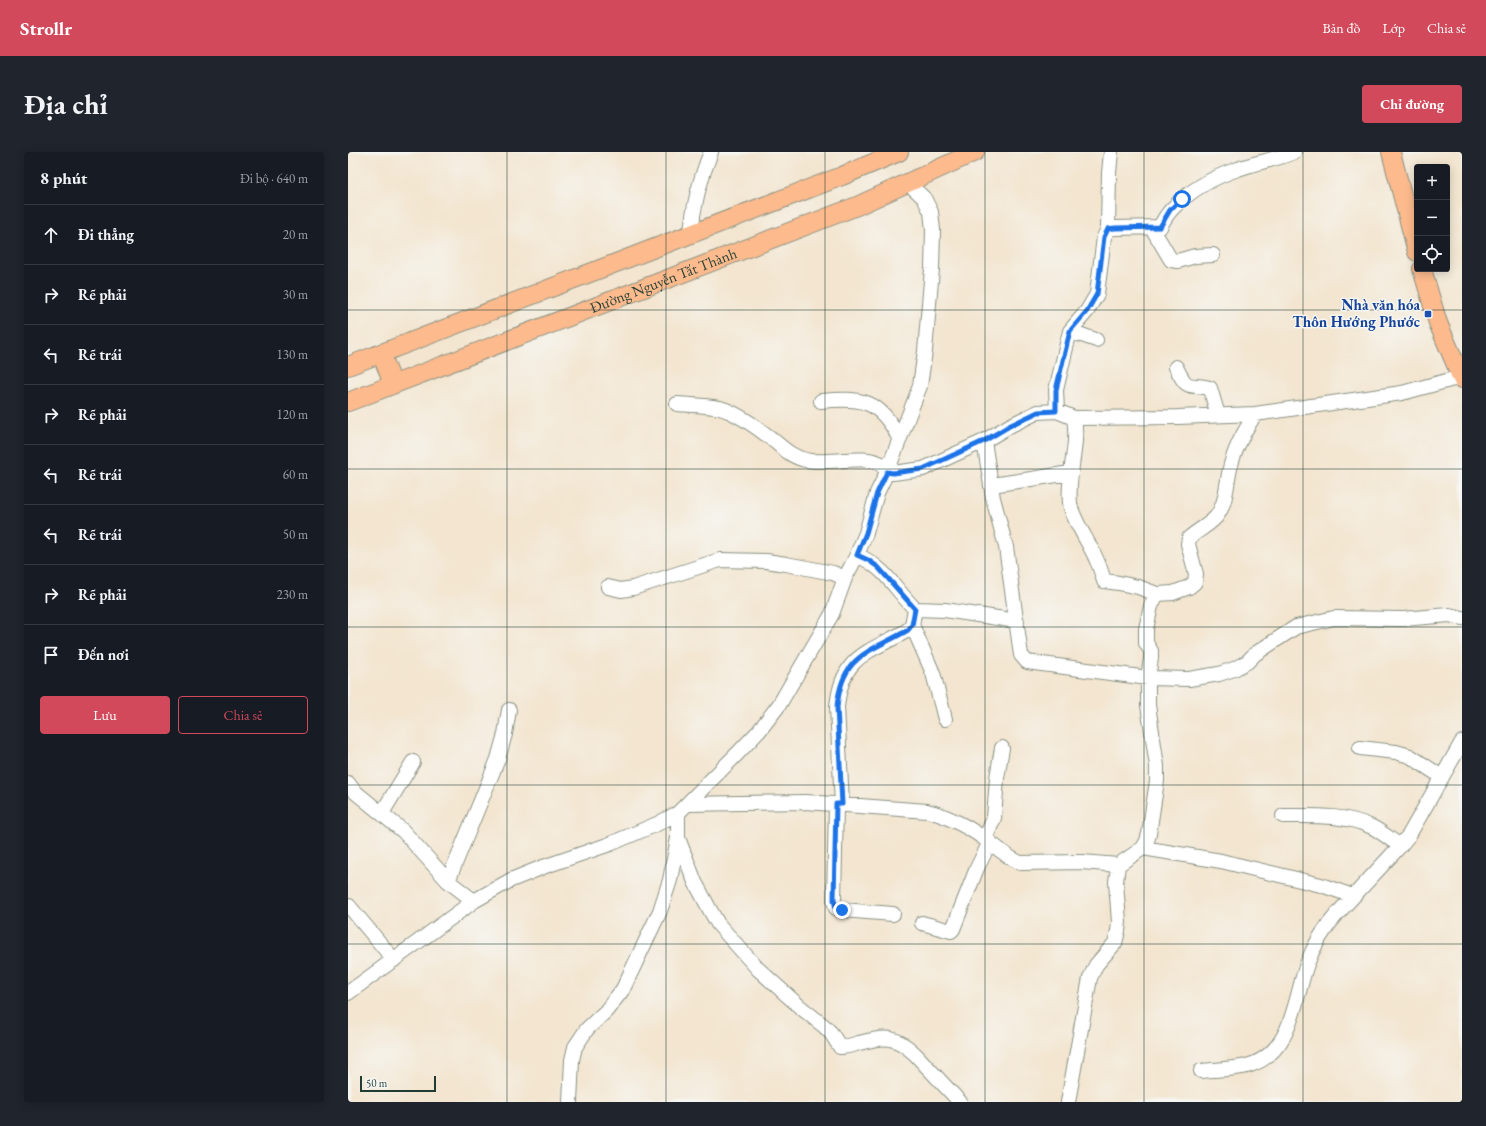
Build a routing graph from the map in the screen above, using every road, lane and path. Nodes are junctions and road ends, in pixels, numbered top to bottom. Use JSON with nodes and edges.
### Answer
{"nodes":[{"id":1,"x":711,"y":152,"type":"edge"},
{"id":2,"x":899,"y":152,"type":"edge"},
{"id":3,"x":975,"y":152,"type":"edge"},
{"id":4,"x":1111,"y":152,"type":"edge"},
{"id":5,"x":1294,"y":152,"type":"edge"},
{"id":6,"x":1391,"y":152,"type":"edge"},
{"id":7,"x":908,"y":183,"type":"junction"},
{"id":8,"x":1152,"y":228,"type":"junction"},
{"id":9,"x":1108,"y":229,"type":"junction"},
{"id":10,"x":691,"y":234,"type":"junction"},
{"id":11,"x":1414,"y":240,"type":"edge"},
{"id":12,"x":1213,"y":255,"type":"dead end"},
{"id":13,"x":1423,"y":272,"type":"edge"},
{"id":14,"x":1070,"y":331,"type":"junction"},
{"id":15,"x":1096,"y":340,"type":"dead end"},
{"id":16,"x":381,"y":353,"type":"junction"},
{"id":17,"x":348,"y":366,"type":"edge"},
{"id":18,"x":1176,"y":367,"type":"dead end"},
{"id":19,"x":1462,"y":378,"type":"edge"},
{"id":20,"x":393,"y":384,"type":"junction"},
{"id":21,"x":821,"y":401,"type":"dead end"},
{"id":22,"x":348,"y":402,"type":"edge"},
{"id":23,"x":677,"y":404,"type":"dead end"},
{"id":24,"x":1056,"y":411,"type":"junction"},
{"id":25,"x":1255,"y":414,"type":"junction"},
{"id":26,"x":1218,"y":415,"type":"junction"},
{"id":27,"x":1074,"y":418,"type":"junction"},
{"id":28,"x":899,"y":438,"type":"junction"},
{"id":29,"x":984,"y":441,"type":"junction"},
{"id":30,"x":887,"y":472,"type":"junction"},
{"id":31,"x":1070,"y":473,"type":"junction"},
{"id":32,"x":992,"y":485,"type":"junction"},
{"id":33,"x":857,"y":555,"type":"junction"},
{"id":34,"x":845,"y":578,"type":"junction"},
{"id":35,"x":608,"y":587,"type":"dead end"},
{"id":36,"x":1157,"y":594,"type":"junction"},
{"id":37,"x":915,"y":609,"type":"junction"},
{"id":38,"x":1462,"y":618,"type":"edge"},
{"id":39,"x":1017,"y":620,"type":"junction"},
{"id":40,"x":912,"y":625,"type":"junction"},
{"id":41,"x":1148,"y":678,"type":"junction"},
{"id":42,"x":509,"y":710,"type":"dead end"},
{"id":43,"x":945,"y":719,"type":"dead end"},
{"id":44,"x":1462,"y":742,"type":"edge"},
{"id":45,"x":1002,"y":748,"type":"dead end"},
{"id":46,"x":1360,"y":748,"type":"dead end"},
{"id":47,"x":413,"y":762,"type":"dead end"},
{"id":48,"x":1442,"y":777,"type":"junction"},
{"id":49,"x":348,"y":783,"type":"edge"},
{"id":50,"x":839,"y":804,"type":"junction"},
{"id":51,"x":682,"y":809,"type":"junction"},
{"id":52,"x":382,"y":813,"type":"junction"},
{"id":53,"x":1283,"y":816,"type":"dead end"},
{"id":54,"x":678,"y":838,"type":"junction"},
{"id":55,"x":987,"y":840,"type":"junction"},
{"id":56,"x":1400,"y":846,"type":"junction"},
{"id":57,"x":1143,"y":848,"type":"junction"},
{"id":58,"x":1118,"y":865,"type":"junction"},
{"id":59,"x":448,"y":881,"type":"junction"},
{"id":60,"x":1353,"y":896,"type":"junction"},
{"id":61,"x":474,"y":901,"type":"junction"},
{"id":62,"x":349,"y":906,"type":"edge"},
{"id":63,"x":893,"y":914,"type":"dead end"},
{"id":64,"x":922,"y":923,"type":"dead end"},
{"id":65,"x":394,"y":960,"type":"junction"},
{"id":66,"x":348,"y":994,"type":"edge"},
{"id":67,"x":1201,"y":1071,"type":"dead end"},
{"id":68,"x":570,"y":1102,"type":"edge"},
{"id":69,"x":960,"y":1102,"type":"edge"},
{"id":70,"x":1068,"y":1102,"type":"edge"}],
"edges":[{"from":1,"to":10,"type":"street"},
{"from":2,"to":10,"type":"main road"},
{"from":3,"to":7,"type":"main road","name":"Đường Nguyễn Tất Thành"},
{"from":4,"to":9,"type":"street"},
{"from":5,"to":8,"type":"street"},
{"from":6,"to":11,"type":"main road"},
{"from":7,"to":20,"type":"main road","name":"Đường Nguyễn Tất Thành"},
{"from":7,"to":28,"type":"street"},
{"from":8,"to":9,"type":"street"},
{"from":8,"to":12,"type":"street"},
{"from":9,"to":14,"type":"street"},
{"from":10,"to":16,"type":"main road"},
{"from":13,"to":19,"type":"main road"},
{"from":14,"to":15,"type":"street"},
{"from":14,"to":24,"type":"street"},
{"from":16,"to":17,"type":"main road"},
{"from":16,"to":20,"type":"main road"},
{"from":18,"to":26,"type":"street"},
{"from":19,"to":25,"type":"street"},
{"from":20,"to":22,"type":"main road","name":"Đường Nguyễn Tất Thành"},
{"from":21,"to":28,"type":"street"},
{"from":23,"to":30,"type":"street"},
{"from":24,"to":27,"type":"street"},
{"from":24,"to":29,"type":"street"},
{"from":25,"to":26,"type":"street"},
{"from":25,"to":36,"type":"street"},
{"from":26,"to":27,"type":"street"},
{"from":27,"to":31,"type":"street"},
{"from":28,"to":30,"type":"street"},
{"from":29,"to":30,"type":"street"},
{"from":29,"to":32,"type":"street"},
{"from":30,"to":33,"type":"street"},
{"from":31,"to":32,"type":"street"},
{"from":31,"to":36,"type":"street"},
{"from":32,"to":39,"type":"street"},
{"from":33,"to":34,"type":"street"},
{"from":33,"to":37,"type":"street"},
{"from":34,"to":35,"type":"street"},
{"from":34,"to":51,"type":"street"},
{"from":36,"to":41,"type":"street"},
{"from":37,"to":39,"type":"street"},
{"from":37,"to":40,"type":"street"},
{"from":38,"to":41,"type":"street"},
{"from":39,"to":41,"type":"street"},
{"from":40,"to":43,"type":"street"},
{"from":40,"to":50,"type":"street"},
{"from":41,"to":57,"type":"street"},
{"from":42,"to":59,"type":"street"},
{"from":44,"to":48,"type":"street"},
{"from":45,"to":55,"type":"street"},
{"from":46,"to":48,"type":"street"},
{"from":47,"to":52,"type":"street"},
{"from":48,"to":56,"type":"street"},
{"from":49,"to":52,"type":"street"},
{"from":50,"to":51,"type":"street"},
{"from":50,"to":55,"type":"street"},
{"from":50,"to":63,"type":"street"},
{"from":51,"to":54,"type":"street"},
{"from":51,"to":61,"type":"street"},
{"from":52,"to":59,"type":"street"},
{"from":53,"to":56,"type":"street"},
{"from":54,"to":68,"type":"street"},
{"from":54,"to":69,"type":"street"},
{"from":55,"to":58,"type":"street"},
{"from":55,"to":64,"type":"street"},
{"from":56,"to":60,"type":"street"},
{"from":57,"to":58,"type":"street"},
{"from":57,"to":60,"type":"street"},
{"from":58,"to":70,"type":"street"},
{"from":59,"to":61,"type":"street"},
{"from":60,"to":67,"type":"street"},
{"from":61,"to":65,"type":"street"},
{"from":62,"to":65,"type":"street"},
{"from":65,"to":66,"type":"street"}]}
